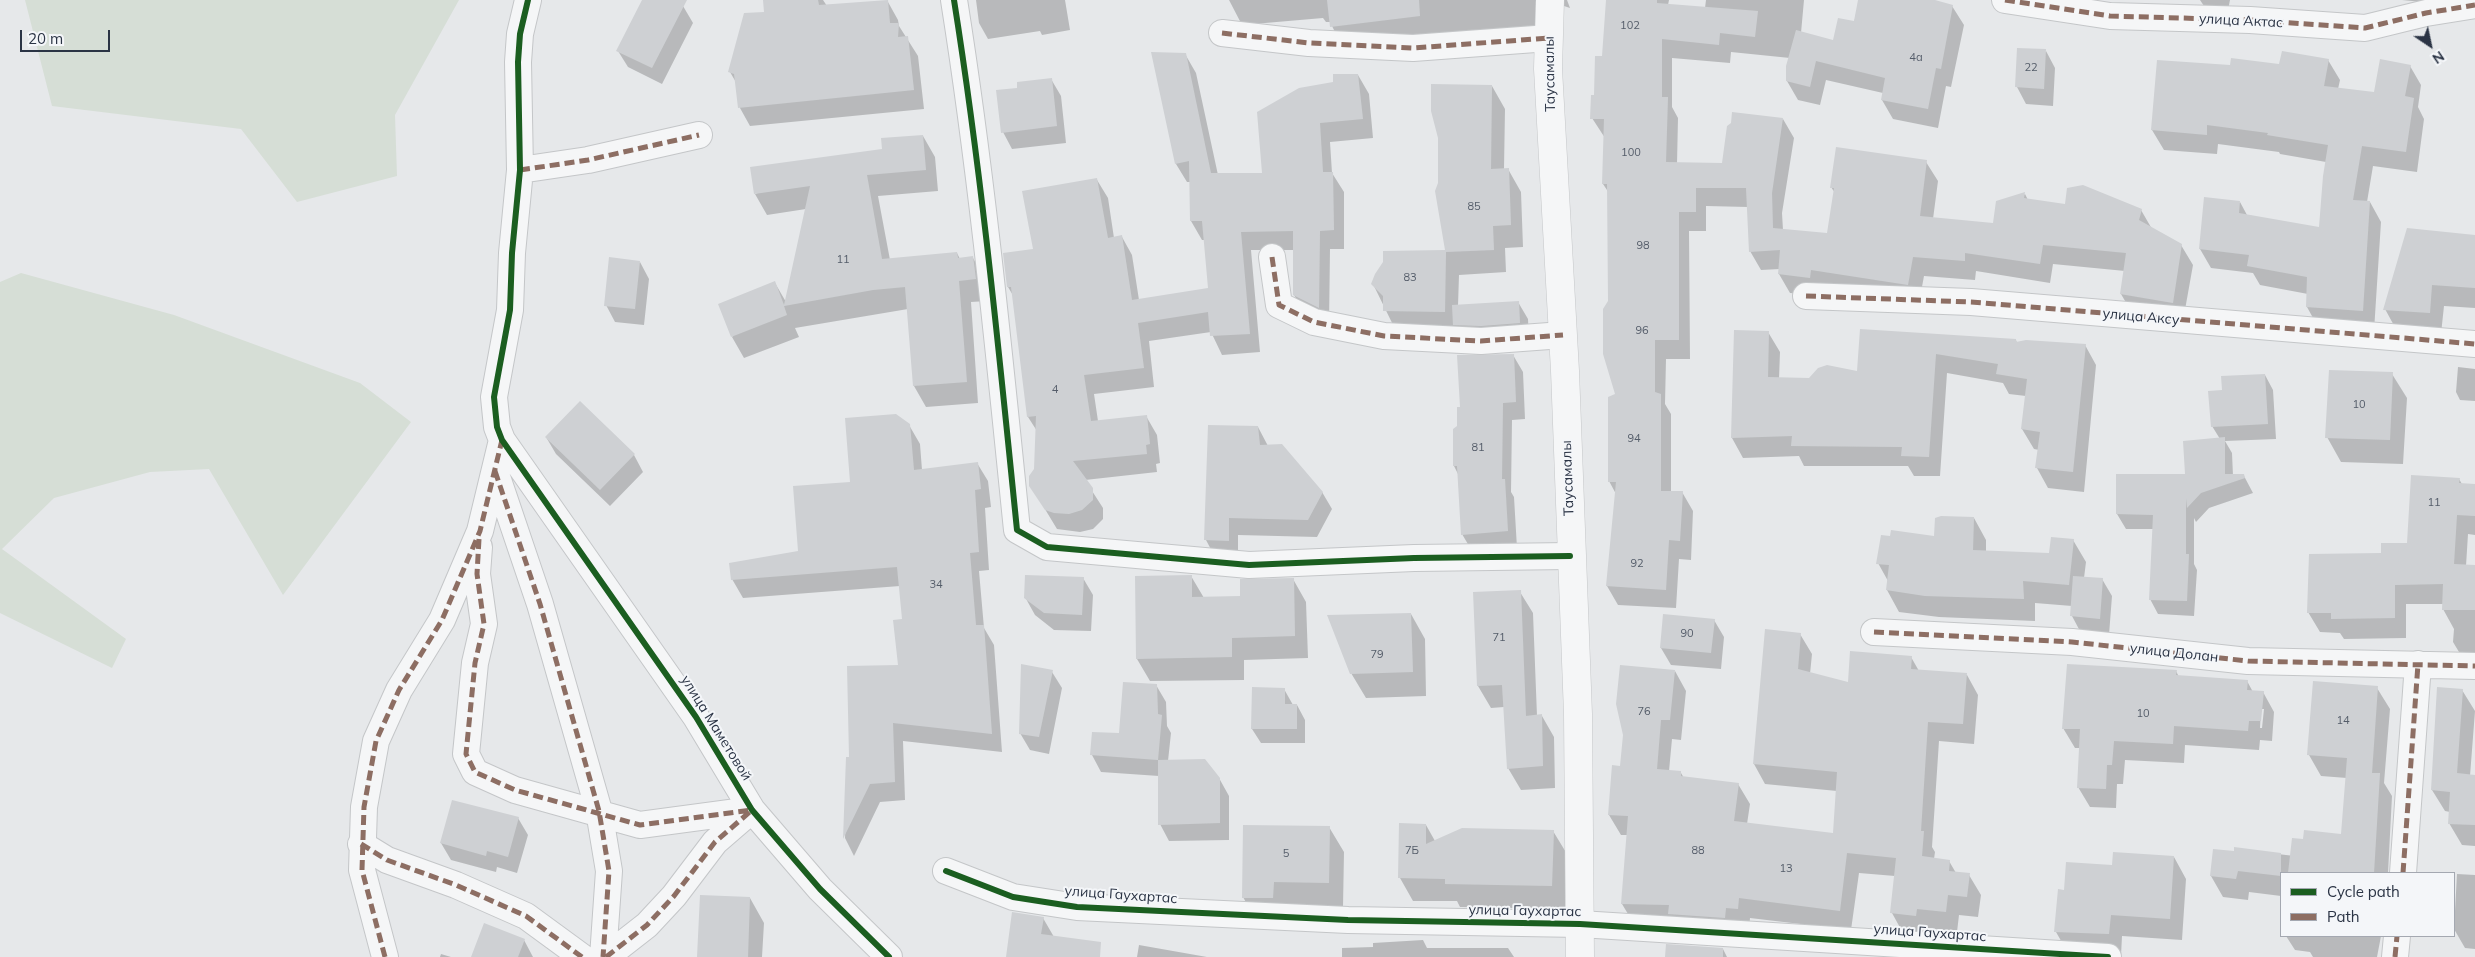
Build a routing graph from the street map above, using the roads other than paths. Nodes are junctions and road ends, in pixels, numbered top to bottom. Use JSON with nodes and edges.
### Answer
{"nodes":[{"id":1,"x":528,"y":0,"type":"edge"},
{"id":2,"x":954,"y":0,"type":"edge"},
{"id":3,"x":1550,"y":0,"type":"edge"},
{"id":4,"x":2004,"y":0,"type":"edge"},
{"id":5,"x":2475,"y":5,"type":"edge"},
{"id":6,"x":1222,"y":33,"type":"dead end"},
{"id":7,"x":1549,"y":38,"type":"junction"},
{"id":8,"x":699,"y":135,"type":"dead end"},
{"id":9,"x":520,"y":170,"type":"junction"},
{"id":10,"x":1272,"y":257,"type":"dead end"},
{"id":11,"x":1806,"y":296,"type":"dead end"},
{"id":12,"x":1563,"y":335,"type":"junction"},
{"id":13,"x":2475,"y":344,"type":"edge"},
{"id":14,"x":502,"y":440,"type":"junction"},
{"id":15,"x":495,"y":471,"type":"junction"},
{"id":16,"x":480,"y":531,"type":"junction"},
{"id":17,"x":1570,"y":556,"type":"junction"},
{"id":18,"x":1874,"y":632,"type":"dead end"},
{"id":19,"x":2418,"y":664,"type":"junction"},
{"id":20,"x":2475,"y":666,"type":"edge"},
{"id":21,"x":752,"y":810,"type":"junction"},
{"id":22,"x":599,"y":812,"type":"junction"},
{"id":23,"x":361,"y":844,"type":"junction"},
{"id":24,"x":946,"y":871,"type":"dead end"},
{"id":25,"x":2403,"y":872,"type":"edge"},
{"id":26,"x":1580,"y":924,"type":"junction"},
{"id":27,"x":2397,"y":937,"type":"edge"},
{"id":28,"x":385,"y":957,"type":"edge"},
{"id":29,"x":582,"y":957,"type":"edge"},
{"id":30,"x":604,"y":957,"type":"edge"},
{"id":31,"x":889,"y":957,"type":"edge"},
{"id":32,"x":1580,"y":957,"type":"edge"},
{"id":33,"x":2108,"y":957,"type":"edge"},
{"id":34,"x":2395,"y":957,"type":"edge"}],
"edges":[{"from":1,"to":9,"type":"street"},
{"from":2,"to":17,"type":"street"},
{"from":3,"to":7,"type":"street","name":"Таусамалы"},
{"from":4,"to":5,"type":"street","name":"улица Актас"},
{"from":6,"to":7,"type":"street"},
{"from":7,"to":12,"type":"street","name":"Таусамалы"},
{"from":8,"to":9,"type":"street"},
{"from":9,"to":14,"type":"street"},
{"from":10,"to":12,"type":"street"},
{"from":11,"to":13,"type":"street","name":"улица Аксу"},
{"from":12,"to":17,"type":"street","name":"Таусамалы"},
{"from":14,"to":15,"type":"street"},
{"from":14,"to":21,"type":"street","name":"улица Маметовой"},
{"from":15,"to":16,"type":"street"},
{"from":15,"to":22,"type":"street"},
{"from":16,"to":22,"type":"street"},
{"from":16,"to":23,"type":"street"},
{"from":17,"to":26,"type":"street","name":"Таусамалы"},
{"from":18,"to":19,"type":"street","name":"улица Долан"},
{"from":19,"to":20,"type":"street","name":"улица Долан"},
{"from":19,"to":25,"type":"street"},
{"from":21,"to":22,"type":"street"},
{"from":21,"to":30,"type":"street"},
{"from":21,"to":31,"type":"street","name":"улица Маметовой"},
{"from":22,"to":30,"type":"street"},
{"from":23,"to":28,"type":"street"},
{"from":23,"to":29,"type":"street"},
{"from":24,"to":26,"type":"street","name":"улица Гаухартас"},
{"from":26,"to":32,"type":"street","name":"Таусамалы"},
{"from":26,"to":33,"type":"street","name":"улица Гаухартас"},
{"from":27,"to":34,"type":"street"}]}
